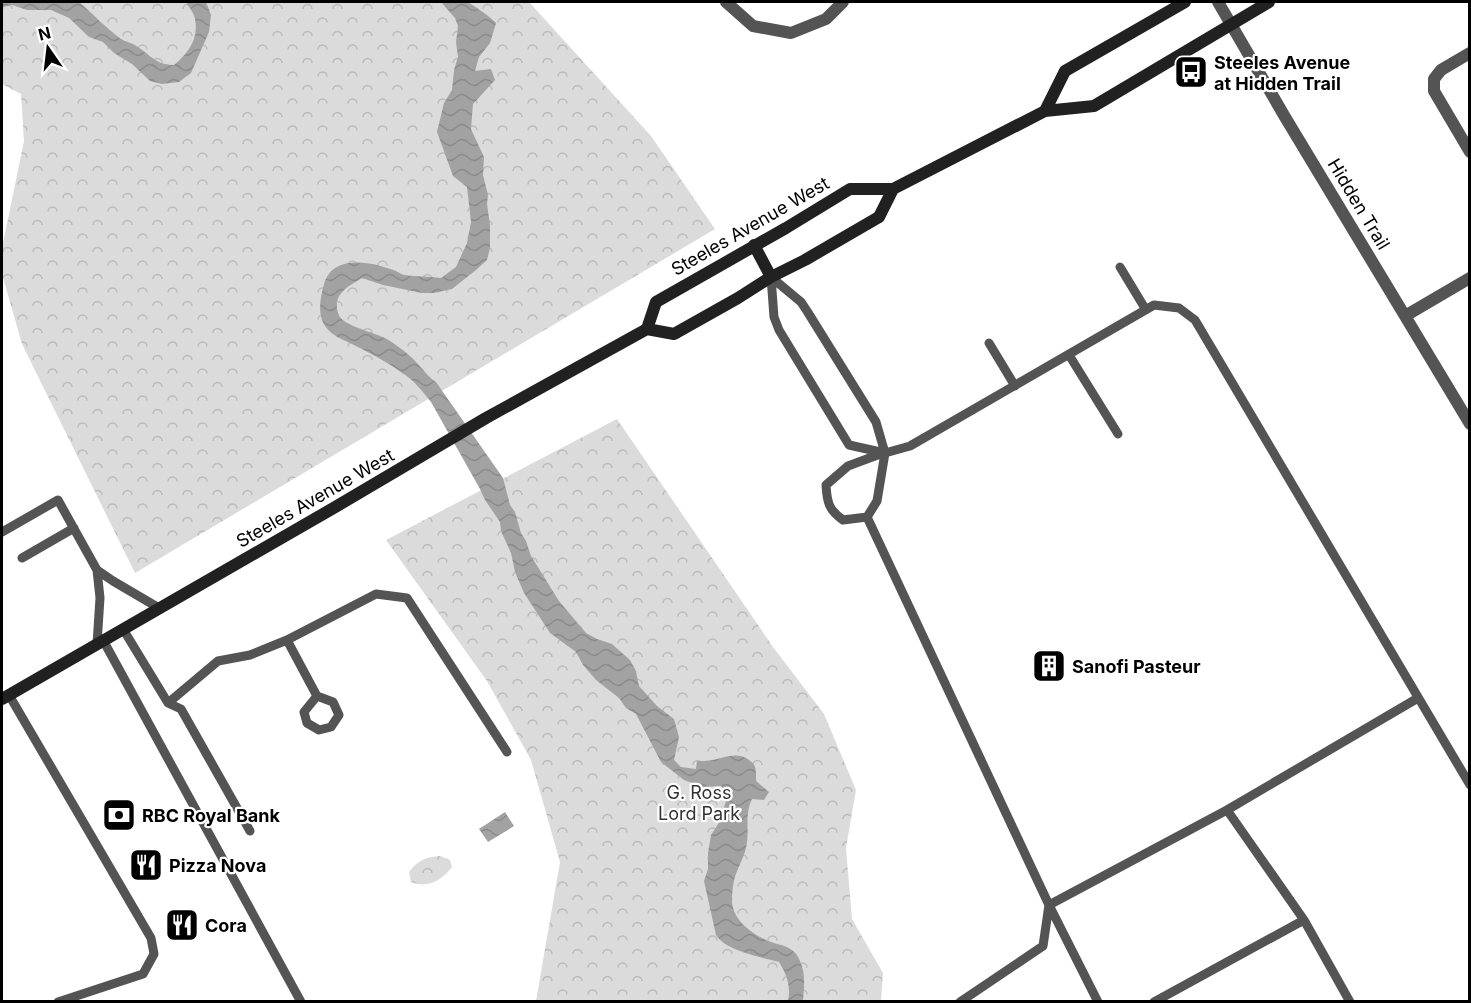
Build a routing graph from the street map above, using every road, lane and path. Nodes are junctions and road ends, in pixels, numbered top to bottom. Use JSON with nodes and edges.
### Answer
{"nodes":[{"id":1,"x":726,"y":2,"type":"edge"},
{"id":2,"x":843,"y":2,"type":"edge"},
{"id":3,"x":1185,"y":2,"type":"edge"},
{"id":4,"x":1218,"y":2,"type":"edge"},
{"id":5,"x":1269,"y":2,"type":"edge"},
{"id":6,"x":1231,"y":25,"type":"junction"},
{"id":7,"x":1470,"y":53,"type":"edge"},
{"id":8,"x":1045,"y":111,"type":"junction"},
{"id":9,"x":1470,"y":152,"type":"edge"},
{"id":10,"x":893,"y":189,"type":"junction"},
{"id":11,"x":754,"y":245,"type":"junction"},
{"id":12,"x":1120,"y":267,"type":"dead end"},
{"id":13,"x":771,"y":277,"type":"junction"},
{"id":14,"x":1470,"y":278,"type":"edge"},
{"id":15,"x":1146,"y":310,"type":"junction"},
{"id":16,"x":1406,"y":316,"type":"junction"},
{"id":17,"x":646,"y":329,"type":"junction"},
{"id":18,"x":989,"y":343,"type":"dead end"},
{"id":19,"x":1069,"y":355,"type":"junction"},
{"id":20,"x":1015,"y":386,"type":"junction"},
{"id":21,"x":1470,"y":424,"type":"edge"},
{"id":22,"x":1118,"y":434,"type":"dead end"},
{"id":23,"x":885,"y":453,"type":"junction"},
{"id":24,"x":867,"y":517,"type":"junction"},
{"id":25,"x":74,"y":528,"type":"junction"},
{"id":26,"x":2,"y":532,"type":"edge"},
{"id":27,"x":22,"y":558,"type":"dead end"},
{"id":28,"x":98,"y":570,"type":"junction"},
{"id":29,"x":159,"y":608,"type":"junction"},
{"id":30,"x":123,"y":629,"type":"junction"},
{"id":31,"x":287,"y":640,"type":"junction"},
{"id":32,"x":100,"y":642,"type":"junction"},
{"id":33,"x":317,"y":696,"type":"dead end"},
{"id":34,"x":5,"y":697,"type":"edge"},
{"id":35,"x":1418,"y":698,"type":"junction"},
{"id":36,"x":168,"y":703,"type":"junction"},
{"id":37,"x":507,"y":752,"type":"dead end"},
{"id":38,"x":1470,"y":785,"type":"edge"},
{"id":39,"x":1227,"y":810,"type":"junction"},
{"id":40,"x":250,"y":831,"type":"dead end"},
{"id":41,"x":1049,"y":905,"type":"junction"},
{"id":42,"x":1304,"y":920,"type":"junction"},
{"id":43,"x":58,"y":1002,"type":"edge"},
{"id":44,"x":301,"y":1002,"type":"edge"},
{"id":45,"x":960,"y":1002,"type":"edge"},
{"id":46,"x":1098,"y":1002,"type":"edge"},
{"id":47,"x":1154,"y":1002,"type":"edge"},
{"id":48,"x":1350,"y":1002,"type":"edge"}],
"edges":[{"from":1,"to":2,"type":"street"},
{"from":3,"to":8,"type":"main road"},
{"from":4,"to":6,"type":"street","name":"Hidden Trail"},
{"from":5,"to":6,"type":"main road","name":"Steeles Avenue West"},
{"from":6,"to":8,"type":"main road","name":"Steeles Avenue West"},
{"from":6,"to":16,"type":"street","name":"Hidden Trail"},
{"from":7,"to":9,"type":"street"},
{"from":8,"to":10,"type":"main road","name":"Steeles Avenue West"},
{"from":10,"to":11,"type":"main road","name":"Steeles Avenue West"},
{"from":10,"to":13,"type":"main road"},
{"from":11,"to":13,"type":"main road"},
{"from":11,"to":17,"type":"main road","name":"Steeles Avenue West"},
{"from":12,"to":15,"type":"lane"},
{"from":13,"to":17,"type":"main road"},
{"from":13,"to":23,"type":"lane"},
{"from":13,"to":23,"type":"lane"},
{"from":14,"to":16,"type":"street"},
{"from":15,"to":19,"type":"lane"},
{"from":15,"to":35,"type":"lane"},
{"from":16,"to":21,"type":"street","name":"Hidden Trail"},
{"from":17,"to":29,"type":"main road","name":"Steeles Avenue West"},
{"from":18,"to":20,"type":"lane"},
{"from":19,"to":20,"type":"lane"},
{"from":19,"to":22,"type":"lane"},
{"from":20,"to":23,"type":"lane"},
{"from":23,"to":24,"type":"lane"},
{"from":23,"to":24,"type":"lane"},
{"from":24,"to":41,"type":"lane"},
{"from":25,"to":26,"type":"lane"},
{"from":25,"to":27,"type":"lane"},
{"from":25,"to":28,"type":"lane"},
{"from":28,"to":29,"type":"lane"},
{"from":28,"to":32,"type":"lane"},
{"from":29,"to":30,"type":"main road","name":"Steeles Avenue West"},
{"from":30,"to":32,"type":"main road","name":"Steeles Avenue West"},
{"from":30,"to":36,"type":"lane"},
{"from":31,"to":33,"type":"lane"},
{"from":31,"to":36,"type":"lane"},
{"from":31,"to":37,"type":"lane"},
{"from":32,"to":34,"type":"main road","name":"Steeles Avenue West"},
{"from":32,"to":44,"type":"lane"},
{"from":34,"to":43,"type":"lane"},
{"from":35,"to":38,"type":"lane"},
{"from":35,"to":39,"type":"lane"},
{"from":36,"to":40,"type":"lane"},
{"from":39,"to":41,"type":"lane"},
{"from":39,"to":42,"type":"lane"},
{"from":41,"to":45,"type":"lane"},
{"from":41,"to":46,"type":"lane"},
{"from":42,"to":47,"type":"lane"},
{"from":42,"to":48,"type":"lane"}]}
